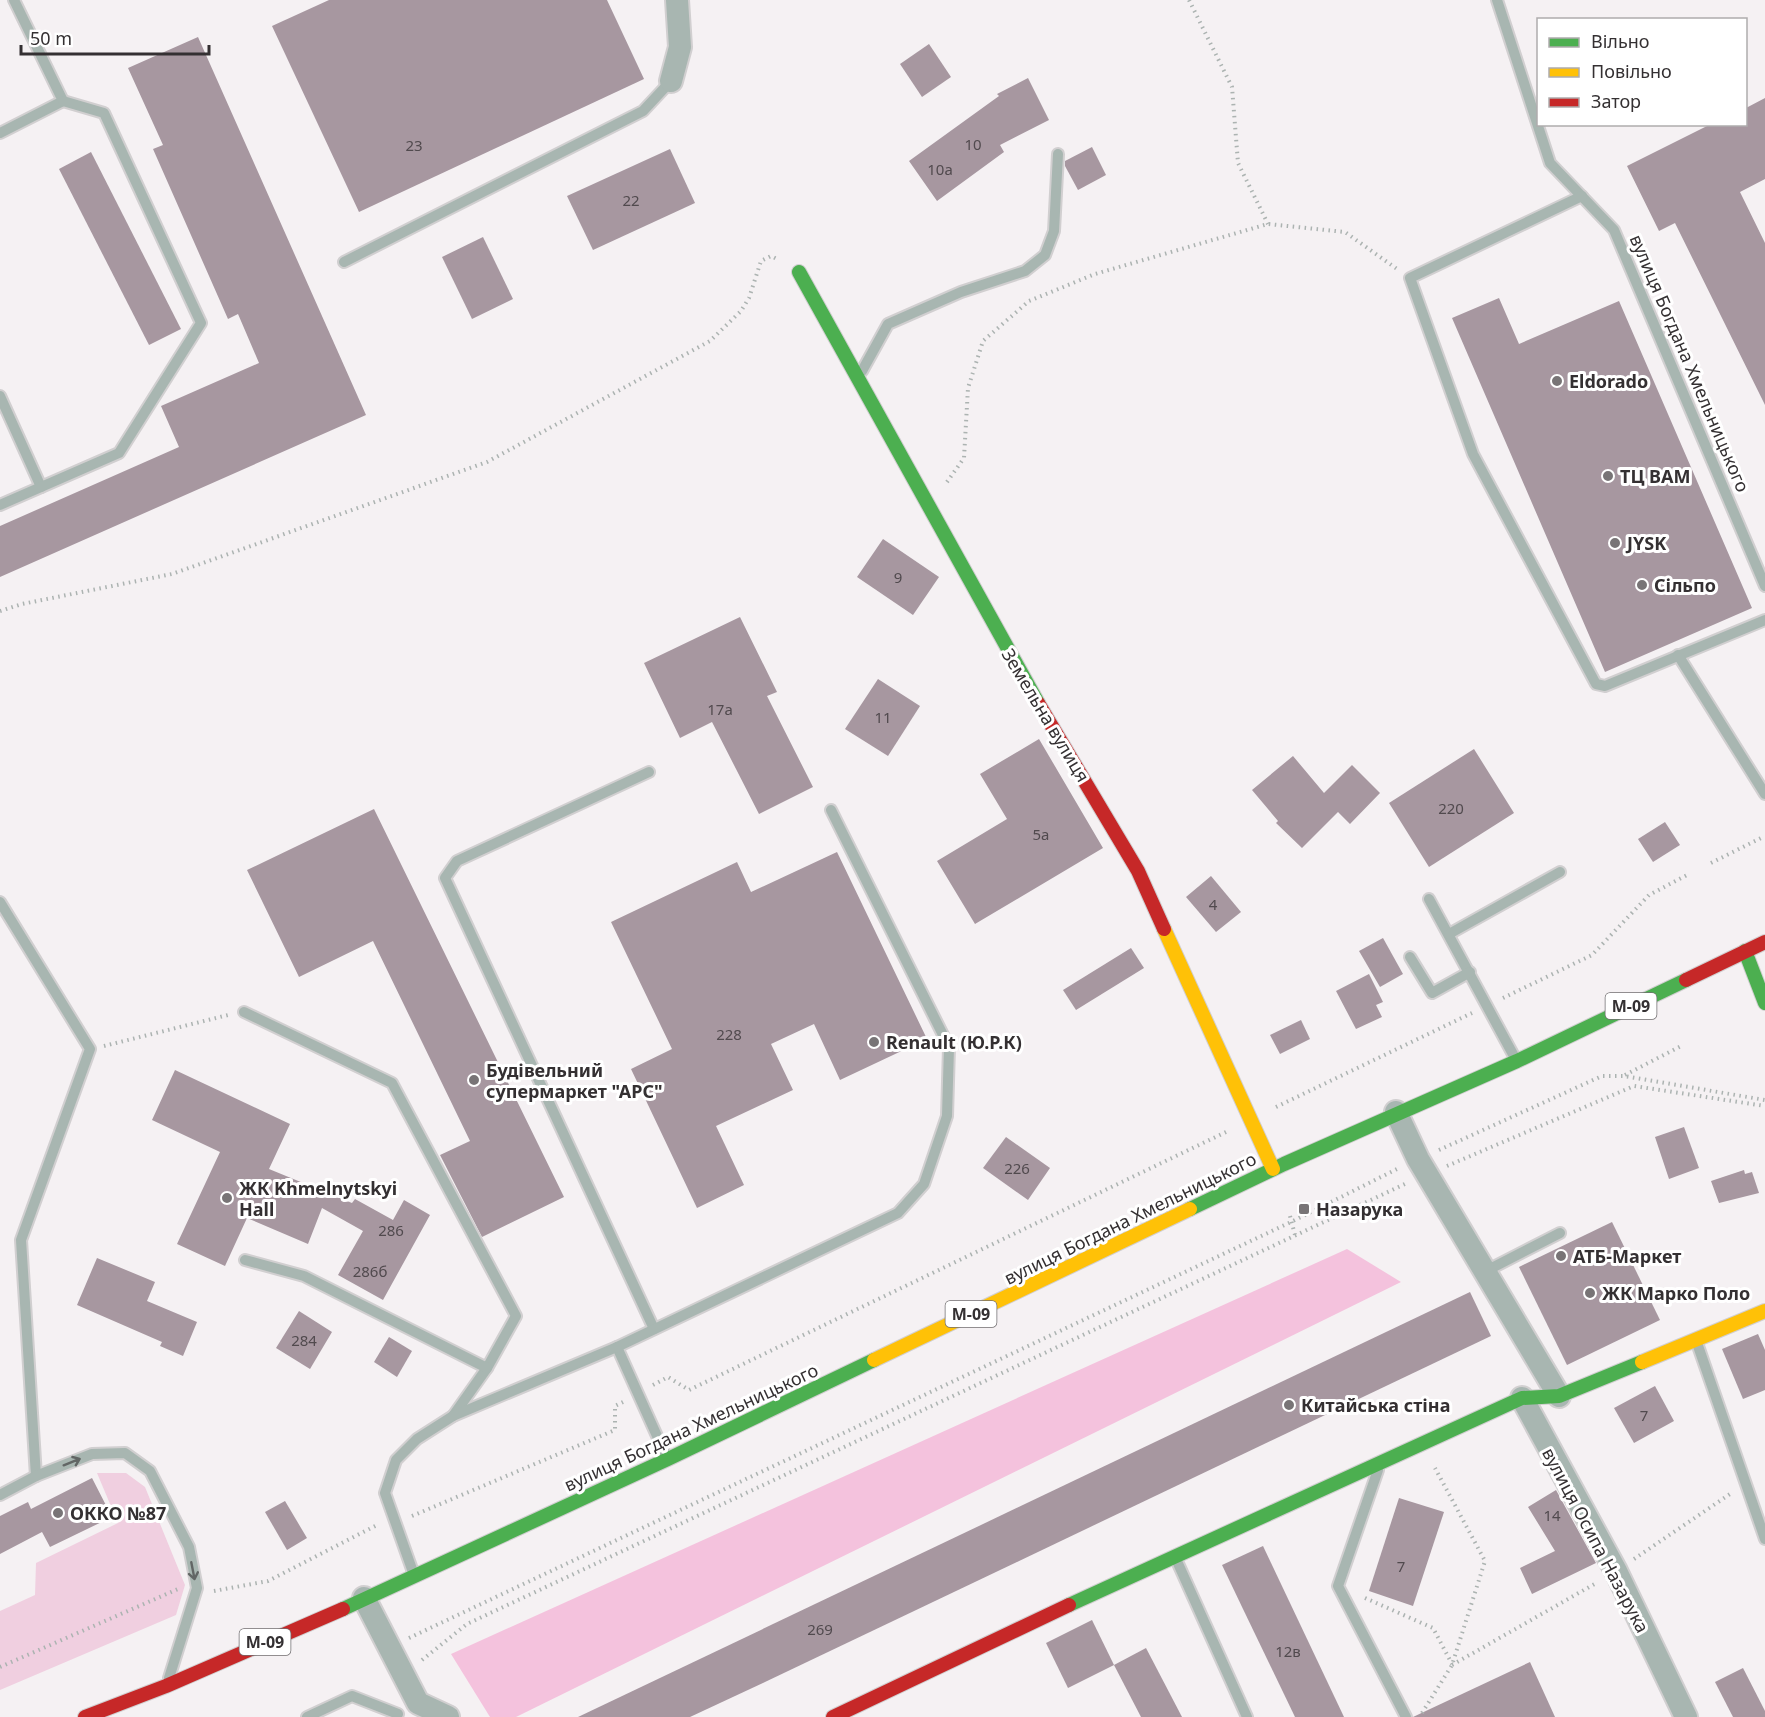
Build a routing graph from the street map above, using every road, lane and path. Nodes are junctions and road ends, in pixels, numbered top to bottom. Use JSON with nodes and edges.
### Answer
{"nodes":[{"id":1,"x":14,"y":0,"type":"edge"},
{"id":2,"x":677,"y":0,"type":"edge"},
{"id":3,"x":1189,"y":0,"type":"edge"},
{"id":4,"x":1497,"y":0,"type":"edge"},
{"id":5,"x":671,"y":81,"type":"joint"},
{"id":6,"x":63,"y":101,"type":"junction"},
{"id":7,"x":1537,"y":123,"type":"edge"},
{"id":8,"x":1538,"y":126,"type":"edge"},
{"id":9,"x":0,"y":133,"type":"edge"},
{"id":10,"x":1058,"y":154,"type":"dead end"},
{"id":11,"x":1582,"y":196,"type":"junction"},
{"id":12,"x":1268,"y":224,"type":"junction"},
{"id":13,"x":344,"y":262,"type":"dead end"},
{"id":14,"x":799,"y":272,"type":"joint"},
{"id":15,"x":1410,"y":278,"type":"junction"},
{"id":16,"x":859,"y":377,"type":"junction"},
{"id":17,"x":0,"y":396,"type":"edge"},
{"id":18,"x":41,"y":487,"type":"junction"},
{"id":19,"x":0,"y":505,"type":"edge"},
{"id":20,"x":929,"y":507,"type":"junction"},
{"id":21,"x":1765,"y":586,"type":"edge"},
{"id":22,"x":0,"y":611,"type":"edge"},
{"id":23,"x":1765,"y":620,"type":"edge"},
{"id":24,"x":1678,"y":655,"type":"junction"},
{"id":25,"x":649,"y":772,"type":"dead end"},
{"id":26,"x":1765,"y":794,"type":"edge"},
{"id":27,"x":831,"y":810,"type":"dead end"},
{"id":28,"x":1762,"y":837,"type":"dead end"},
{"id":29,"x":1711,"y":863,"type":"dead end"},
{"id":30,"x":1560,"y":872,"type":"dead end"},
{"id":31,"x":1689,"y":874,"type":"dead end"},
{"id":32,"x":1429,"y":899,"type":"dead end"},
{"id":33,"x":0,"y":902,"type":"edge"},
{"id":34,"x":1449,"y":934,"type":"junction"},
{"id":35,"x":1765,"y":942,"type":"edge"},
{"id":36,"x":1745,"y":951,"type":"junction"},
{"id":37,"x":1410,"y":957,"type":"dead end"},
{"id":38,"x":1470,"y":972,"type":"junction"},
{"id":39,"x":1765,"y":1003,"type":"edge"},
{"id":40,"x":1489,"y":1005,"type":"junction"},
{"id":41,"x":244,"y":1012,"type":"joint"},
{"id":42,"x":1681,"y":1046,"type":"dead end"},
{"id":43,"x":90,"y":1049,"type":"junction"},
{"id":44,"x":1517,"y":1061,"type":"junction"},
{"id":45,"x":1624,"y":1076,"type":"junction"},
{"id":46,"x":1765,"y":1100,"type":"edge"},
{"id":47,"x":1765,"y":1106,"type":"edge"},
{"id":48,"x":1396,"y":1112,"type":"junction"},
{"id":49,"x":1251,"y":1119,"type":"junction"},
{"id":50,"x":1422,"y":1167,"type":"junction"},
{"id":51,"x":1273,"y":1169,"type":"junction"},
{"id":52,"x":1290,"y":1216,"type":"dead end"},
{"id":53,"x":1291,"y":1222,"type":"junction"},
{"id":54,"x":1560,"y":1233,"type":"dead end"},
{"id":55,"x":1294,"y":1235,"type":"junction"},
{"id":56,"x":246,"y":1260,"type":"dead end"},
{"id":57,"x":1483,"y":1272,"type":"junction"},
{"id":58,"x":1765,"y":1311,"type":"edge"},
{"id":59,"x":654,"y":1329,"type":"junction"},
{"id":60,"x":1696,"y":1340,"type":"junction"},
{"id":61,"x":617,"y":1347,"type":"junction"},
{"id":62,"x":487,"y":1368,"type":"junction"},
{"id":63,"x":639,"y":1393,"type":"junction"},
{"id":64,"x":1559,"y":1395,"type":"junction"},
{"id":65,"x":1521,"y":1398,"type":"junction"},
{"id":66,"x":453,"y":1416,"type":"junction"},
{"id":67,"x":1422,"y":1443,"type":"junction"},
{"id":68,"x":668,"y":1459,"type":"junction"},
{"id":69,"x":1381,"y":1462,"type":"junction"},
{"id":70,"x":36,"y":1476,"type":"junction"},
{"id":71,"x":0,"y":1495,"type":"edge"},
{"id":72,"x":395,"y":1523,"type":"junction"},
{"id":73,"x":1765,"y":1539,"type":"edge"},
{"id":74,"x":1175,"y":1558,"type":"junction"},
{"id":75,"x":414,"y":1576,"type":"junction"},
{"id":76,"x":185,"y":1585,"type":"dead end"},
{"id":77,"x":1338,"y":1586,"type":"junction"},
{"id":78,"x":214,"y":1591,"type":"dead end"},
{"id":79,"x":364,"y":1598,"type":"junction"},
{"id":80,"x":391,"y":1647,"type":"junction"},
{"id":81,"x":1452,"y":1665,"type":"junction"},
{"id":82,"x":0,"y":1667,"type":"edge"},
{"id":83,"x":404,"y":1674,"type":"junction"},
{"id":84,"x":166,"y":1686,"type":"junction"},
{"id":85,"x":418,"y":1703,"type":"junction"},
{"id":86,"x":395,"y":1716,"type":"edge"},
{"id":87,"x":85,"y":1717,"type":"edge"},
{"id":88,"x":307,"y":1717,"type":"edge"},
{"id":89,"x":448,"y":1717,"type":"edge"},
{"id":90,"x":833,"y":1717,"type":"edge"},
{"id":91,"x":1247,"y":1717,"type":"edge"},
{"id":92,"x":1406,"y":1717,"type":"edge"},
{"id":93,"x":1419,"y":1717,"type":"edge"},
{"id":94,"x":1686,"y":1717,"type":"edge"}],
"edges":[{"from":1,"to":6,"type":"lane"},
{"from":2,"to":5,"type":"street"},
{"from":3,"to":12,"type":"path"},
{"from":4,"to":7,"type":"lane","name":"вулиця Богдана Хмельницького"},
{"from":5,"to":13,"type":"lane"},
{"from":6,"to":9,"type":"lane"},
{"from":6,"to":18,"type":"lane"},
{"from":8,"to":11,"type":"lane","name":"вулиця Богдана Хмельницького"},
{"from":10,"to":16,"type":"lane"},
{"from":11,"to":15,"type":"lane"},
{"from":11,"to":21,"type":"lane","name":"вулиця Богдана Хмельницького"},
{"from":12,"to":15,"type":"path"},
{"from":12,"to":20,"type":"path"},
{"from":14,"to":16,"type":"street","name":"Земельна вулиця"},
{"from":14,"to":22,"type":"path"},
{"from":15,"to":24,"type":"lane"},
{"from":16,"to":20,"type":"street","name":"Земельна вулиця"},
{"from":17,"to":18,"type":"lane"},
{"from":18,"to":19,"type":"lane"},
{"from":20,"to":49,"type":"street","name":"Земельна вулиця"},
{"from":23,"to":24,"type":"lane"},
{"from":24,"to":26,"type":"lane"},
{"from":25,"to":59,"type":"lane"},
{"from":27,"to":59,"type":"lane"},
{"from":28,"to":29,"type":"path"},
{"from":30,"to":34,"type":"lane"},
{"from":31,"to":40,"type":"path"},
{"from":32,"to":34,"type":"lane"},
{"from":33,"to":43,"type":"lane"},
{"from":34,"to":38,"type":"lane"},
{"from":35,"to":36,"type":"street","name":"вулиця Богдана Хмельницького","number":"М-09"},
{"from":36,"to":39,"type":"street"},
{"from":36,"to":44,"type":"street","name":"вулиця Богдана Хмельницького","number":"М-09"},
{"from":37,"to":38,"type":"lane"},
{"from":38,"to":40,"type":"lane"},
{"from":40,"to":44,"type":"lane"},
{"from":40,"to":49,"type":"path"},
{"from":41,"to":43,"type":"path"},
{"from":41,"to":62,"type":"lane"},
{"from":42,"to":45,"type":"path"},
{"from":43,"to":70,"type":"lane"},
{"from":44,"to":48,"type":"street","name":"вулиця Богдана Хмельницького","number":"М-09"},
{"from":45,"to":46,"type":"path"},
{"from":45,"to":50,"type":"path"},
{"from":47,"to":50,"type":"path"},
{"from":48,"to":50,"type":"street"},
{"from":48,"to":51,"type":"street","name":"вулиця Богдана Хмельницького","number":"М-09"},
{"from":49,"to":51,"type":"street","name":"Земельна вулиця"},
{"from":49,"to":63,"type":"path"},
{"from":50,"to":53,"type":"path"},
{"from":50,"to":55,"type":"path"},
{"from":50,"to":57,"type":"street"},
{"from":51,"to":68,"type":"street","name":"вулиця Богдана Хмельницького","number":"М-09"},
{"from":52,"to":53,"type":"path"},
{"from":53,"to":55,"type":"path"},
{"from":53,"to":80,"type":"path"},
{"from":54,"to":57,"type":"lane"},
{"from":55,"to":83,"type":"path"},
{"from":56,"to":62,"type":"lane"},
{"from":57,"to":64,"type":"street"},
{"from":58,"to":60,"type":"street"},
{"from":59,"to":61,"type":"lane"},
{"from":60,"to":64,"type":"street"},
{"from":60,"to":73,"type":"lane"},
{"from":61,"to":63,"type":"lane"},
{"from":61,"to":66,"type":"lane"},
{"from":62,"to":66,"type":"lane"},
{"from":63,"to":68,"type":"lane"},
{"from":63,"to":72,"type":"path"},
{"from":64,"to":65,"type":"street"},
{"from":65,"to":67,"type":"street"},
{"from":65,"to":94,"type":"street","name":"вулиця Осипа Назарука"},
{"from":66,"to":72,"type":"lane"},
{"from":67,"to":69,"type":"street"},
{"from":67,"to":81,"type":"path"},
{"from":68,"to":75,"type":"street","name":"вулиця Богдана Хмельницького","number":"М-09"},
{"from":69,"to":74,"type":"street"},
{"from":69,"to":77,"type":"lane"},
{"from":70,"to":71,"type":"lane"},
{"from":70,"to":84,"type":"lane","one_way":true},
{"from":72,"to":75,"type":"lane"},
{"from":72,"to":78,"type":"path"},
{"from":74,"to":90,"type":"street"},
{"from":74,"to":91,"type":"lane"},
{"from":75,"to":79,"type":"street","name":"вулиця Богдана Хмельницького","number":"М-09"},
{"from":76,"to":82,"type":"path"},
{"from":77,"to":81,"type":"path"},
{"from":77,"to":92,"type":"lane"},
{"from":79,"to":80,"type":"street"},
{"from":79,"to":84,"type":"street","name":"вулиця Богдана Хмельницького","number":"М-09"},
{"from":80,"to":83,"type":"street"},
{"from":81,"to":93,"type":"path"},
{"from":83,"to":85,"type":"street"},
{"from":84,"to":87,"type":"street","name":"вулиця Богдана Хмельницького","number":"М-09"},
{"from":85,"to":86,"type":"lane"},
{"from":85,"to":89,"type":"street"},
{"from":86,"to":88,"type":"lane"}]}
